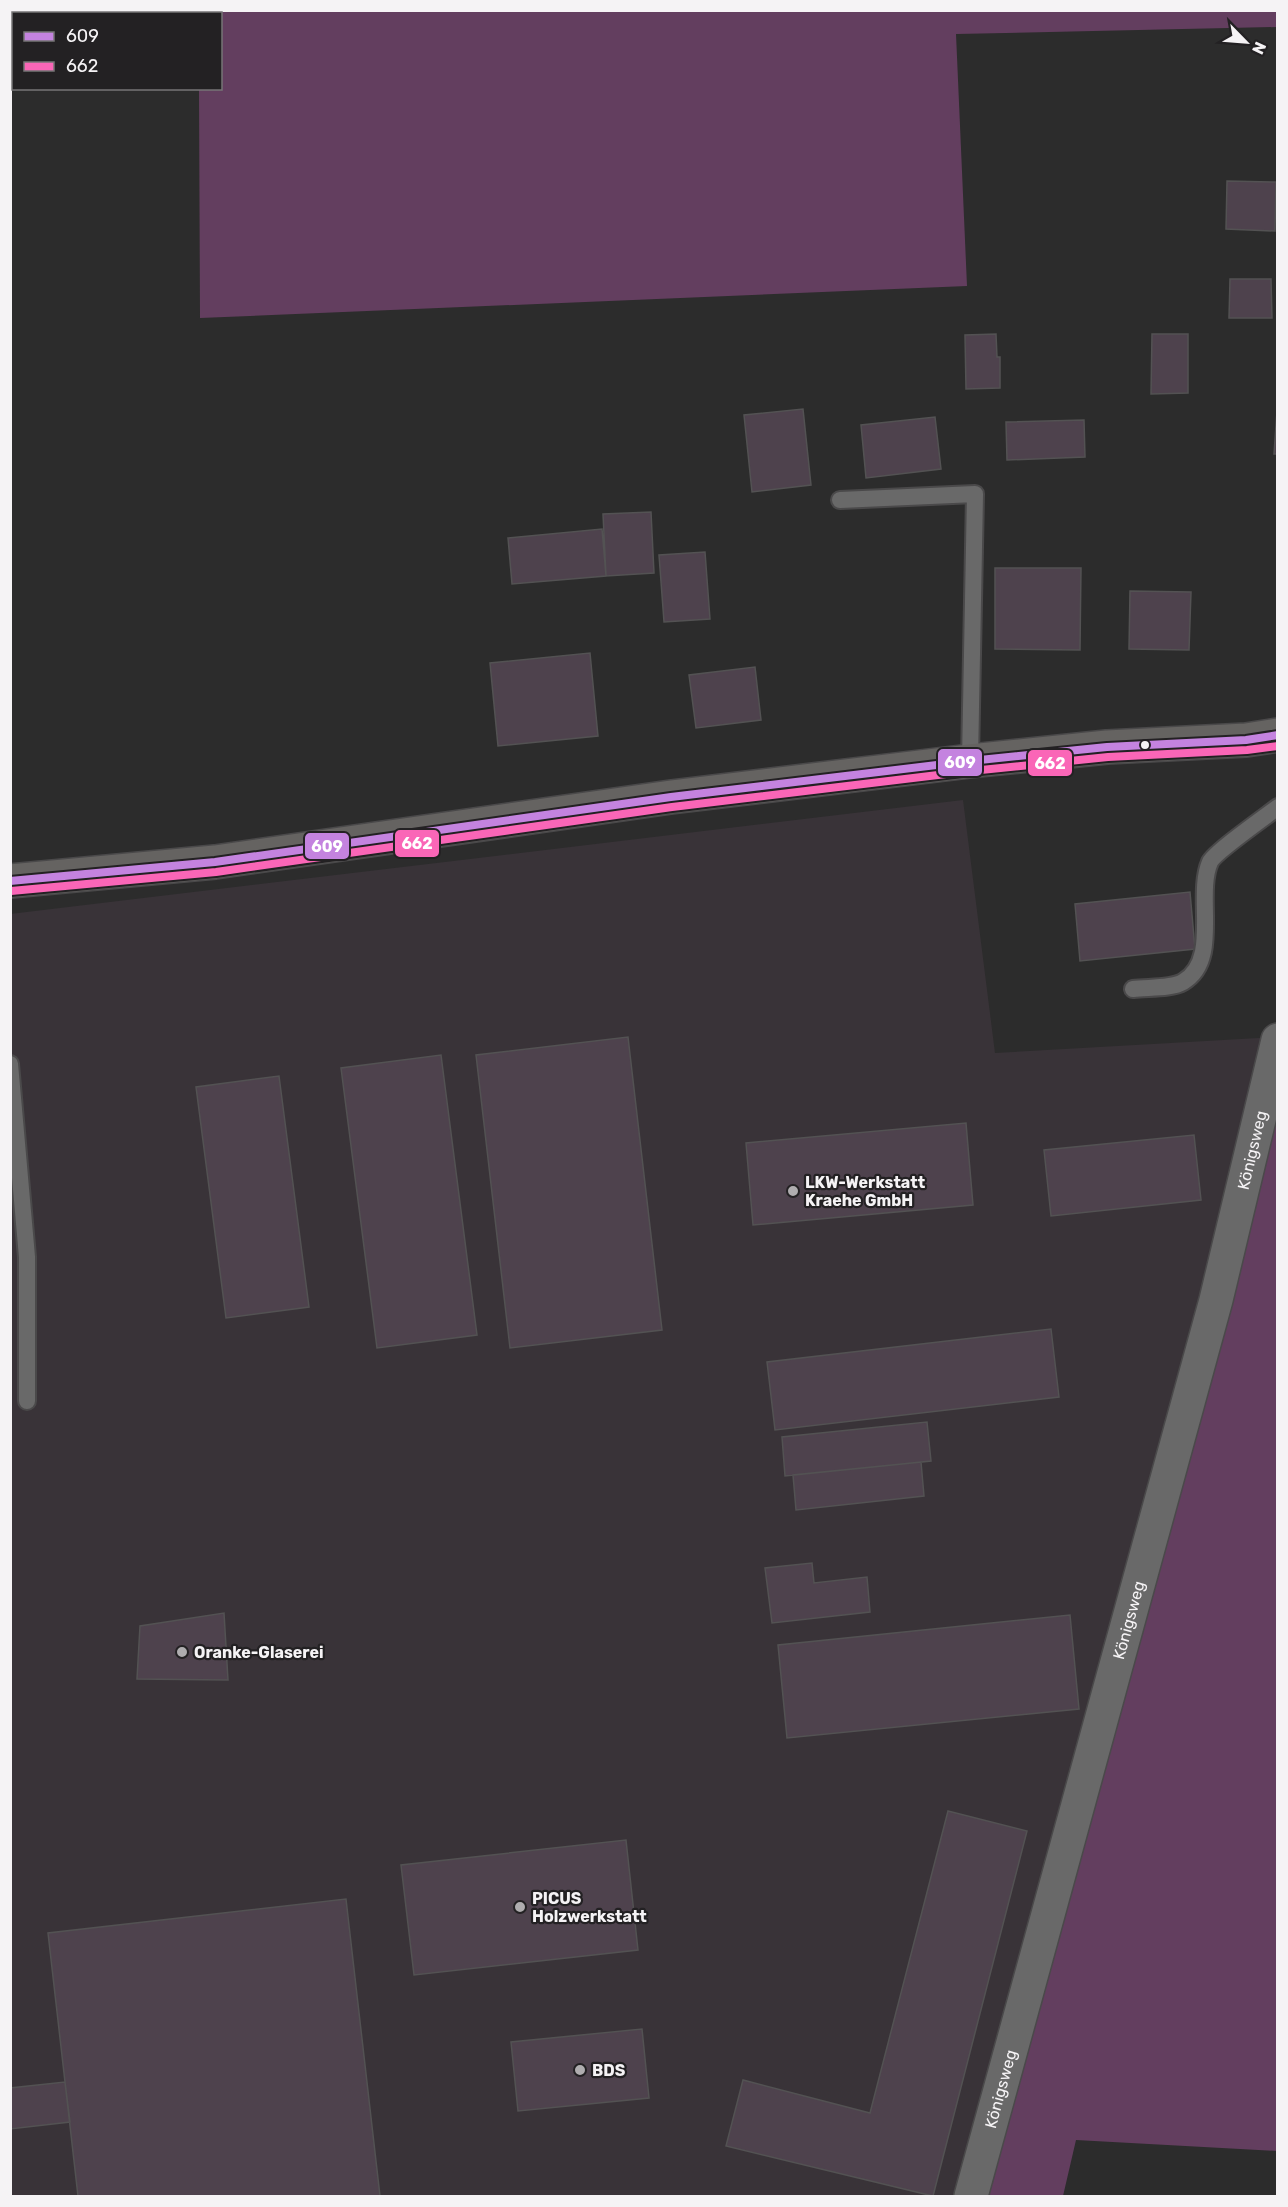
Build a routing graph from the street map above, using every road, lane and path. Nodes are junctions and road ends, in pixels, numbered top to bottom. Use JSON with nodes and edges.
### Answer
{"nodes":[{"id":1,"x":840,"y":500,"type":"dead end"},
{"id":2,"x":1278,"y":735,"type":"edge"},
{"id":3,"x":970,"y":761,"type":"junction"},
{"id":4,"x":1278,"y":807,"type":"edge"},
{"id":5,"x":10,"y":881,"type":"edge"},
{"id":6,"x":1133,"y":989,"type":"dead end"},
{"id":7,"x":1278,"y":1041,"type":"edge"},
{"id":8,"x":10,"y":1064,"type":"edge"},
{"id":9,"x":27,"y":1401,"type":"dead end"},
{"id":10,"x":970,"y":2196,"type":"edge"}],
"edges":[{"from":1,"to":3,"type":"lane"},
{"from":2,"to":3,"type":"street"},
{"from":3,"to":5,"type":"street"},
{"from":4,"to":6,"type":"lane"},
{"from":7,"to":10,"type":"street","name":"Königsweg"},
{"from":8,"to":9,"type":"lane"}]}
